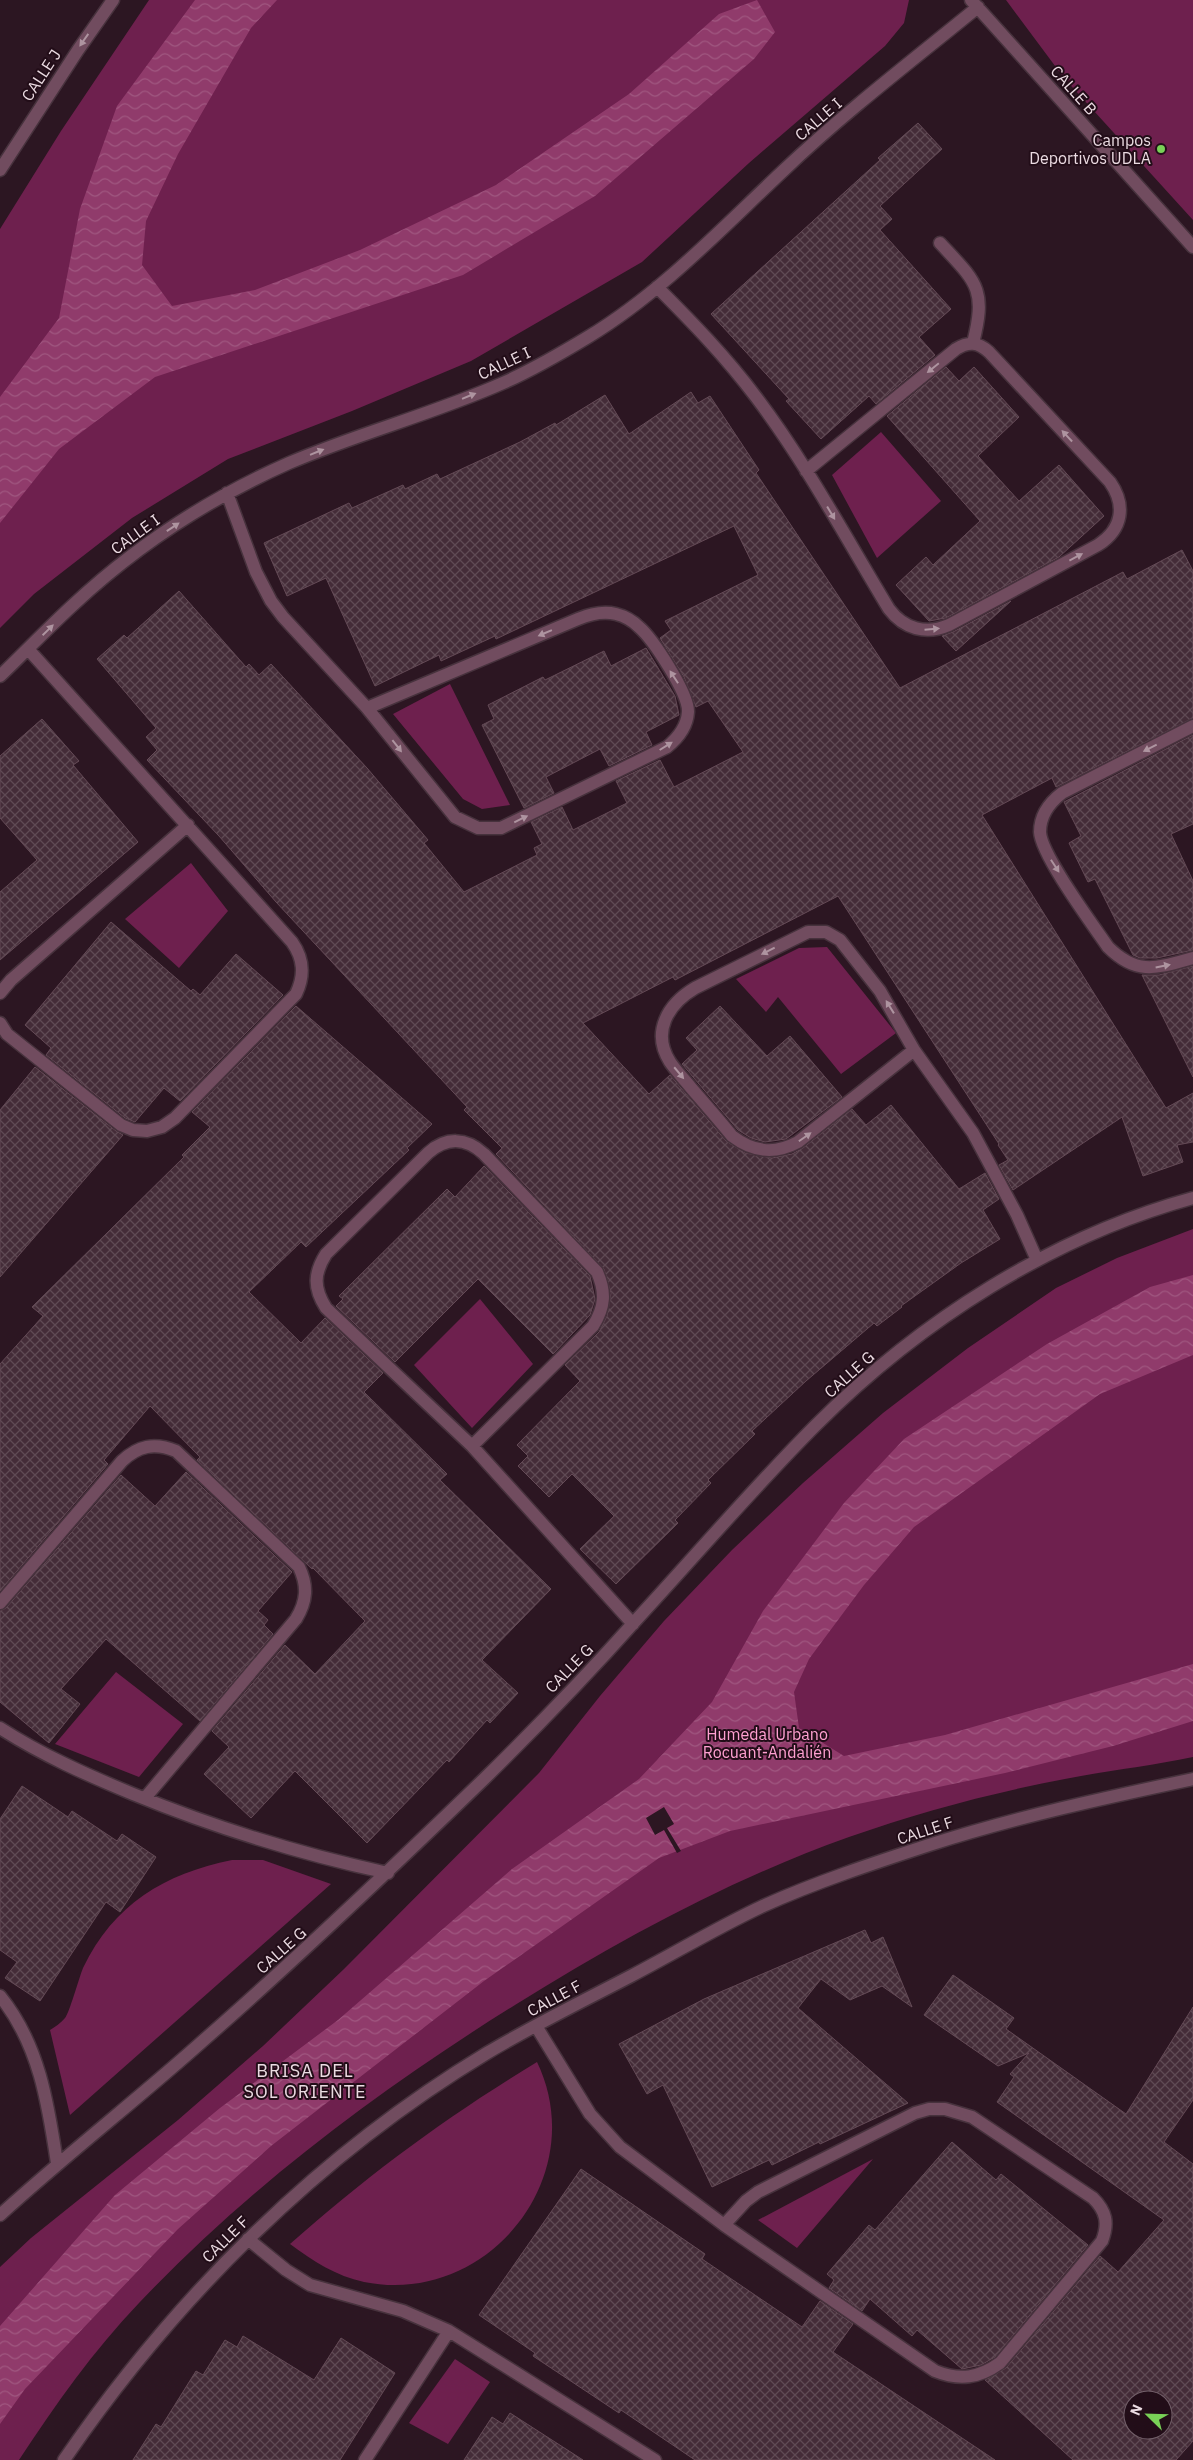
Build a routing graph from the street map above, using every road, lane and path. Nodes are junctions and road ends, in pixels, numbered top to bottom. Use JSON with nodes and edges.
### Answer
{"nodes":[{"id":1,"x":112,"y":0,"type":"edge"},
{"id":2,"x":974,"y":4,"type":"edge"},
{"id":3,"x":0,"y":170,"type":"edge"},
{"id":4,"x":940,"y":243,"type":"dead end"},
{"id":5,"x":1193,"y":247,"type":"edge"},
{"id":6,"x":657,"y":286,"type":"junction"},
{"id":7,"x":973,"y":343,"type":"junction"},
{"id":8,"x":806,"y":472,"type":"junction"},
{"id":9,"x":227,"y":493,"type":"junction"},
{"id":10,"x":28,"y":649,"type":"junction"},
{"id":11,"x":0,"y":676,"type":"edge"},
{"id":12,"x":367,"y":708,"type":"junction"},
{"id":13,"x":1193,"y":726,"type":"edge"},
{"id":14,"x":188,"y":825,"type":"junction"},
{"id":15,"x":1193,"y":958,"type":"edge"},
{"id":16,"x":0,"y":993,"type":"edge"},
{"id":17,"x":0,"y":1023,"type":"edge"},
{"id":18,"x":914,"y":1050,"type":"junction"},
{"id":19,"x":1193,"y":1198,"type":"edge"},
{"id":20,"x":1037,"y":1260,"type":"junction"},
{"id":21,"x":472,"y":1446,"type":"junction"},
{"id":22,"x":0,"y":1603,"type":"edge"},
{"id":23,"x":633,"y":1624,"type":"junction"},
{"id":24,"x":0,"y":1728,"type":"edge"},
{"id":25,"x":1193,"y":1779,"type":"edge"},
{"id":26,"x":145,"y":1798,"type":"junction"},
{"id":27,"x":388,"y":1873,"type":"junction"},
{"id":28,"x":0,"y":1996,"type":"edge"},
{"id":29,"x":536,"y":2026,"type":"junction"},
{"id":30,"x":57,"y":2163,"type":"junction"},
{"id":31,"x":0,"y":2215,"type":"edge"},
{"id":32,"x":724,"y":2225,"type":"junction"},
{"id":33,"x":248,"y":2239,"type":"junction"},
{"id":34,"x":449,"y":2332,"type":"junction"},
{"id":35,"x":64,"y":2460,"type":"edge"},
{"id":36,"x":365,"y":2460,"type":"edge"},
{"id":37,"x":655,"y":2460,"type":"edge"}],
"edges":[{"from":1,"to":3,"type":"street","name":"CALLE J","one_way":true},
{"from":2,"to":5,"type":"street","name":"CALLE B"},
{"from":2,"to":6,"type":"street","name":"CALLE I"},
{"from":4,"to":7,"type":"street"},
{"from":6,"to":8,"type":"street"},
{"from":9,"to":6,"type":"street","name":"CALLE I","one_way":true},
{"from":7,"to":8,"type":"street","one_way":true},
{"from":8,"to":7,"type":"street","one_way":true},
{"from":10,"to":9,"type":"street","name":"CALLE I","one_way":true},
{"from":9,"to":12,"type":"street"},
{"from":10,"to":11,"type":"street","name":"CALLE I"},
{"from":10,"to":14,"type":"street"},
{"from":12,"to":12,"type":"street","one_way":true},
{"from":13,"to":15,"type":"street","one_way":true},
{"from":14,"to":16,"type":"street"},
{"from":14,"to":17,"type":"street"},
{"from":18,"to":18,"type":"street","one_way":true},
{"from":18,"to":20,"type":"street"},
{"from":19,"to":20,"type":"street","name":"CALLE G"},
{"from":20,"to":23,"type":"street","name":"CALLE G"},
{"from":21,"to":21,"type":"street"},
{"from":21,"to":23,"type":"street"},
{"from":22,"to":26,"type":"street"},
{"from":23,"to":27,"type":"street","name":"CALLE G"},
{"from":24,"to":26,"type":"street"},
{"from":25,"to":29,"type":"street","name":"CALLE F"},
{"from":26,"to":27,"type":"street"},
{"from":27,"to":30,"type":"street","name":"CALLE G"},
{"from":28,"to":30,"type":"street"},
{"from":29,"to":32,"type":"street"},
{"from":29,"to":33,"type":"street","name":"CALLE F"},
{"from":30,"to":31,"type":"street","name":"CALLE G"},
{"from":32,"to":32,"type":"street"},
{"from":33,"to":34,"type":"street"},
{"from":33,"to":35,"type":"street","name":"CALLE F"},
{"from":34,"to":36,"type":"street"},
{"from":34,"to":37,"type":"street"}]}
